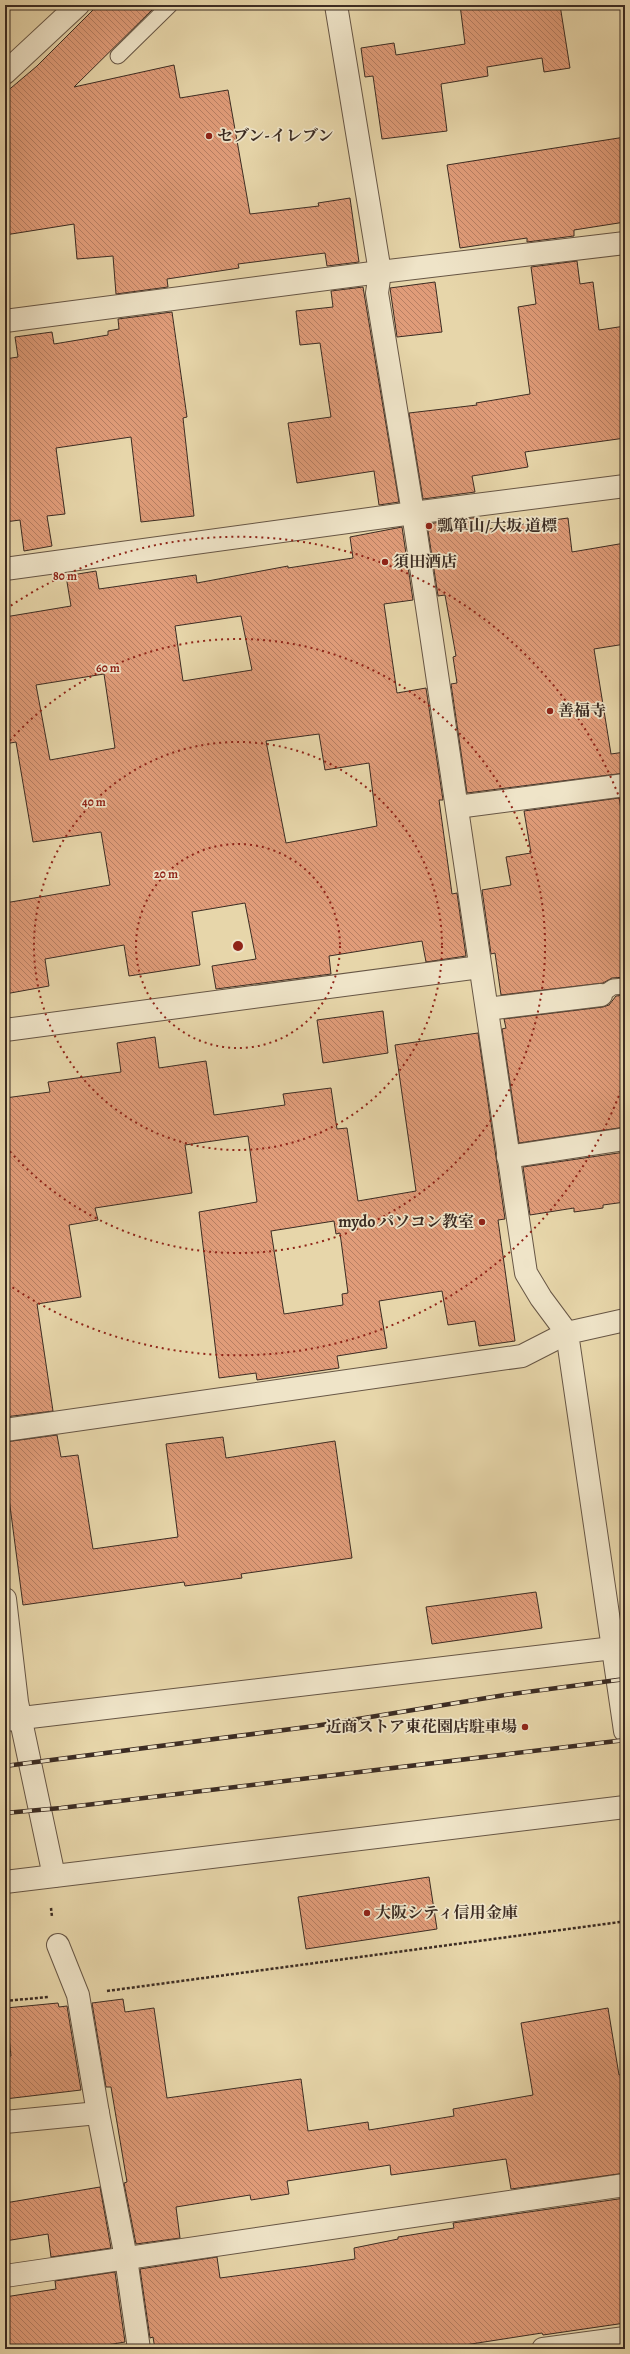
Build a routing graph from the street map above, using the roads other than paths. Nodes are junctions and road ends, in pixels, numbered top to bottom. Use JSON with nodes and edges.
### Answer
{"nodes":[{"id":1,"x":78,"y":5,"type":"edge"},
{"id":2,"x":170,"y":5,"type":"edge"},
{"id":3,"x":336,"y":5,"type":"edge"},
{"id":4,"x":118,"y":56,"type":"dead end"},
{"id":5,"x":5,"y":73,"type":"edge"},
{"id":6,"x":625,"y":243,"type":"edge"},
{"id":7,"x":380,"y":272,"type":"junction"},
{"id":8,"x":5,"y":321,"type":"edge"},
{"id":9,"x":625,"y":486,"type":"edge"},
{"id":10,"x":413,"y":513,"type":"junction"},
{"id":11,"x":5,"y":569,"type":"edge"},
{"id":12,"x":625,"y":786,"type":"edge"},
{"id":13,"x":457,"y":807,"type":"junction"},
{"id":14,"x":480,"y":967,"type":"junction"},
{"id":15,"x":625,"y":986,"type":"edge"},
{"id":16,"x":601,"y":995,"type":"joint"},
{"id":17,"x":487,"y":1009,"type":"junction"},
{"id":18,"x":5,"y":1030,"type":"edge"},
{"id":19,"x":625,"y":1139,"type":"edge"},
{"id":20,"x":508,"y":1157,"type":"junction"},
{"id":21,"x":625,"y":1320,"type":"edge"},
{"id":22,"x":567,"y":1333,"type":"junction"},
{"id":23,"x":5,"y":1430,"type":"edge"},
{"id":24,"x":5,"y":1599,"type":"edge"},
{"id":25,"x":613,"y":1648,"type":"junction"},
{"id":26,"x":8,"y":1660,"type":"edge"},
{"id":27,"x":13,"y":1719,"type":"edge"},
{"id":28,"x":625,"y":1731,"type":"edge"},
{"id":29,"x":625,"y":1806,"type":"edge"},
{"id":30,"x":54,"y":1876,"type":"junction"},
{"id":31,"x":5,"y":1882,"type":"edge"},
{"id":32,"x":58,"y":1945,"type":"dead end"},
{"id":33,"x":98,"y":2113,"type":"junction"},
{"id":34,"x":5,"y":2122,"type":"edge"},
{"id":35,"x":625,"y":2185,"type":"edge"},
{"id":36,"x":126,"y":2258,"type":"junction"},
{"id":37,"x":5,"y":2276,"type":"edge"},
{"id":38,"x":625,"y":2338,"type":"edge"},
{"id":39,"x":139,"y":2349,"type":"edge"},
{"id":40,"x":543,"y":2349,"type":"edge"}],
"edges":[{"from":1,"to":5,"type":"street"},
{"from":2,"to":4,"type":"lane"},
{"from":3,"to":7,"type":"street"},
{"from":6,"to":7,"type":"street"},
{"from":7,"to":8,"type":"street"},
{"from":7,"to":10,"type":"street"},
{"from":9,"to":10,"type":"street"},
{"from":10,"to":11,"type":"street"},
{"from":10,"to":13,"type":"street"},
{"from":12,"to":13,"type":"street"},
{"from":13,"to":14,"type":"street"},
{"from":14,"to":17,"type":"street"},
{"from":14,"to":18,"type":"street"},
{"from":15,"to":16,"type":"lane"},
{"from":16,"to":17,"type":"street"},
{"from":17,"to":20,"type":"street"},
{"from":19,"to":20,"type":"street"},
{"from":20,"to":22,"type":"street"},
{"from":21,"to":22,"type":"street"},
{"from":22,"to":23,"type":"street"},
{"from":22,"to":25,"type":"street"},
{"from":24,"to":26,"type":"street"},
{"from":25,"to":27,"type":"street"},
{"from":25,"to":28,"type":"street"},
{"from":26,"to":27,"type":"street"},
{"from":27,"to":30,"type":"street"},
{"from":29,"to":30,"type":"street"},
{"from":30,"to":31,"type":"street"},
{"from":32,"to":33,"type":"street"},
{"from":33,"to":34,"type":"street"},
{"from":33,"to":36,"type":"street"},
{"from":35,"to":36,"type":"street"},
{"from":36,"to":37,"type":"street"},
{"from":36,"to":39,"type":"street"},
{"from":38,"to":40,"type":"street"}]}
